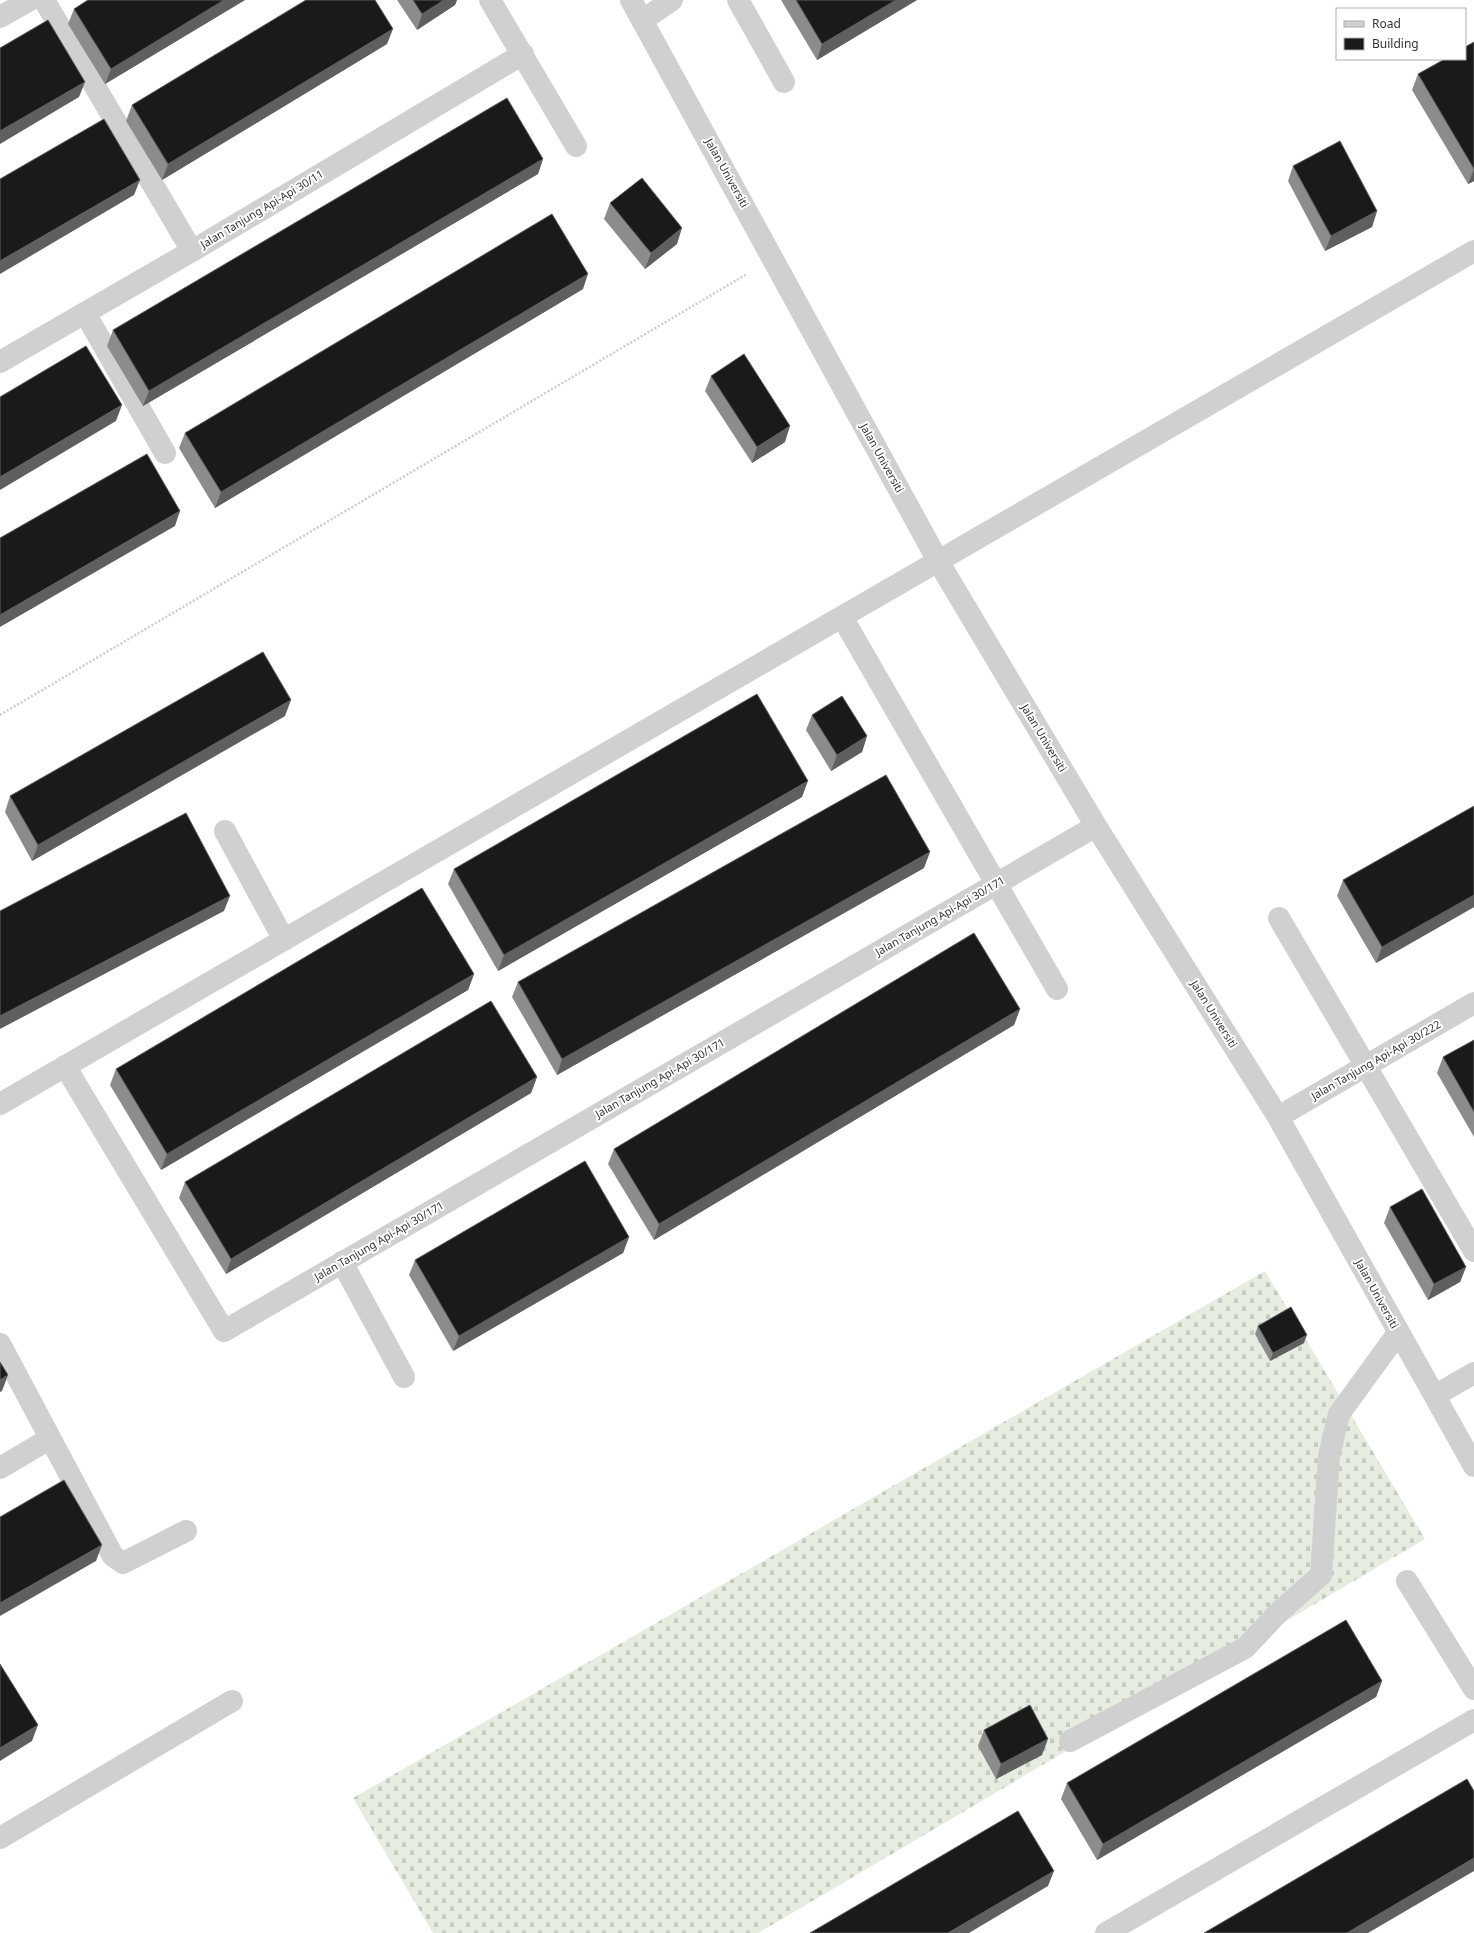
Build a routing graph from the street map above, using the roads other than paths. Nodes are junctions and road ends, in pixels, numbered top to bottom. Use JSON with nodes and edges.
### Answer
{"nodes":[{"id":1,"x":30,"y":0,"type":"edge"},
{"id":2,"x":44,"y":0,"type":"edge"},
{"id":3,"x":490,"y":0,"type":"edge"},
{"id":4,"x":631,"y":0,"type":"edge"},
{"id":5,"x":672,"y":0,"type":"edge"},
{"id":6,"x":738,"y":0,"type":"edge"},
{"id":7,"x":0,"y":17,"type":"edge"},
{"id":8,"x":643,"y":20,"type":"junction"},
{"id":9,"x":523,"y":54,"type":"junction"},
{"id":10,"x":784,"y":82,"type":"dead end"},
{"id":11,"x":576,"y":146,"type":"dead end"},
{"id":12,"x":192,"y":251,"type":"junction"},
{"id":13,"x":1474,"y":251,"type":"edge"},
{"id":14,"x":85,"y":313,"type":"junction"},
{"id":15,"x":0,"y":362,"type":"edge"},
{"id":16,"x":165,"y":454,"type":"dead end"},
{"id":17,"x":938,"y":561,"type":"junction"},
{"id":18,"x":842,"y":617,"type":"junction"},
{"id":19,"x":1096,"y":826,"type":"junction"},
{"id":20,"x":225,"y":831,"type":"dead end"},
{"id":21,"x":996,"y":883,"type":"junction"},
{"id":22,"x":1279,"y":918,"type":"dead end"},
{"id":23,"x":284,"y":940,"type":"junction"},
{"id":24,"x":1057,"y":989,"type":"dead end"},
{"id":25,"x":1474,"y":1003,"type":"edge"},
{"id":26,"x":65,"y":1066,"type":"junction"},
{"id":27,"x":1366,"y":1067,"type":"junction"},
{"id":28,"x":0,"y":1104,"type":"edge"},
{"id":29,"x":1278,"y":1117,"type":"junction"},
{"id":30,"x":1474,"y":1251,"type":"edge"},
{"id":31,"x":342,"y":1262,"type":"junction"},
{"id":32,"x":1398,"y":1333,"type":"junction"},
{"id":33,"x":0,"y":1344,"type":"edge"},
{"id":34,"x":1474,"y":1373,"type":"edge"},
{"id":35,"x":404,"y":1376,"type":"dead end"},
{"id":36,"x":1436,"y":1395,"type":"junction"},
{"id":37,"x":49,"y":1439,"type":"junction"},
{"id":38,"x":1474,"y":1466,"type":"edge"},
{"id":39,"x":0,"y":1468,"type":"edge"},
{"id":40,"x":186,"y":1531,"type":"dead end"},
{"id":41,"x":1407,"y":1581,"type":"dead end"},
{"id":42,"x":1474,"y":1689,"type":"edge"},
{"id":43,"x":232,"y":1701,"type":"dead end"},
{"id":44,"x":1474,"y":1720,"type":"edge"},
{"id":45,"x":1070,"y":1741,"type":"dead end"},
{"id":46,"x":0,"y":1838,"type":"edge"},
{"id":47,"x":1106,"y":1933,"type":"edge"}],
"edges":[{"from":1,"to":7,"type":"street"},
{"from":2,"to":12,"type":"street"},
{"from":3,"to":9,"type":"street"},
{"from":4,"to":8,"type":"street","name":"Jalan Universiti"},
{"from":5,"to":8,"type":"street"},
{"from":6,"to":10,"type":"street"},
{"from":8,"to":17,"type":"street","name":"Jalan Universiti"},
{"from":9,"to":11,"type":"street"},
{"from":9,"to":12,"type":"street","name":"Jalan Tanjung Api-Api 30/11"},
{"from":12,"to":14,"type":"street","name":"Jalan Tanjung Api-Api 30/11"},
{"from":13,"to":17,"type":"street"},
{"from":14,"to":15,"type":"street","name":"Jalan Tanjung Api-Api 30/11"},
{"from":14,"to":16,"type":"street"},
{"from":17,"to":18,"type":"street"},
{"from":17,"to":19,"type":"street","name":"Jalan Universiti"},
{"from":18,"to":21,"type":"street"},
{"from":18,"to":23,"type":"street"},
{"from":19,"to":21,"type":"street","name":"Jalan Tanjung Api-Api 30/171"},
{"from":19,"to":29,"type":"street","name":"Jalan Universiti"},
{"from":20,"to":23,"type":"street"},
{"from":21,"to":24,"type":"street"},
{"from":21,"to":31,"type":"street","name":"Jalan Tanjung Api-Api 30/171"},
{"from":22,"to":27,"type":"street"},
{"from":23,"to":26,"type":"street"},
{"from":25,"to":27,"type":"street","name":"Jalan Tanjung Api-Api 30/222"},
{"from":26,"to":28,"type":"street"},
{"from":26,"to":31,"type":"street","name":"Jalan Tanjung Api-Api 30/171"},
{"from":27,"to":29,"type":"street","name":"Jalan Tanjung Api-Api 30/222"},
{"from":27,"to":30,"type":"street"},
{"from":29,"to":32,"type":"street","name":"Jalan Universiti"},
{"from":31,"to":35,"type":"street"},
{"from":32,"to":36,"type":"street","name":"Jalan Universiti"},
{"from":32,"to":45,"type":"street"},
{"from":33,"to":37,"type":"street"},
{"from":34,"to":36,"type":"street"},
{"from":36,"to":38,"type":"street","name":"Jalan Universiti"},
{"from":37,"to":39,"type":"street"},
{"from":37,"to":40,"type":"street"},
{"from":41,"to":42,"type":"street"},
{"from":43,"to":46,"type":"street"},
{"from":44,"to":47,"type":"street"}]}
